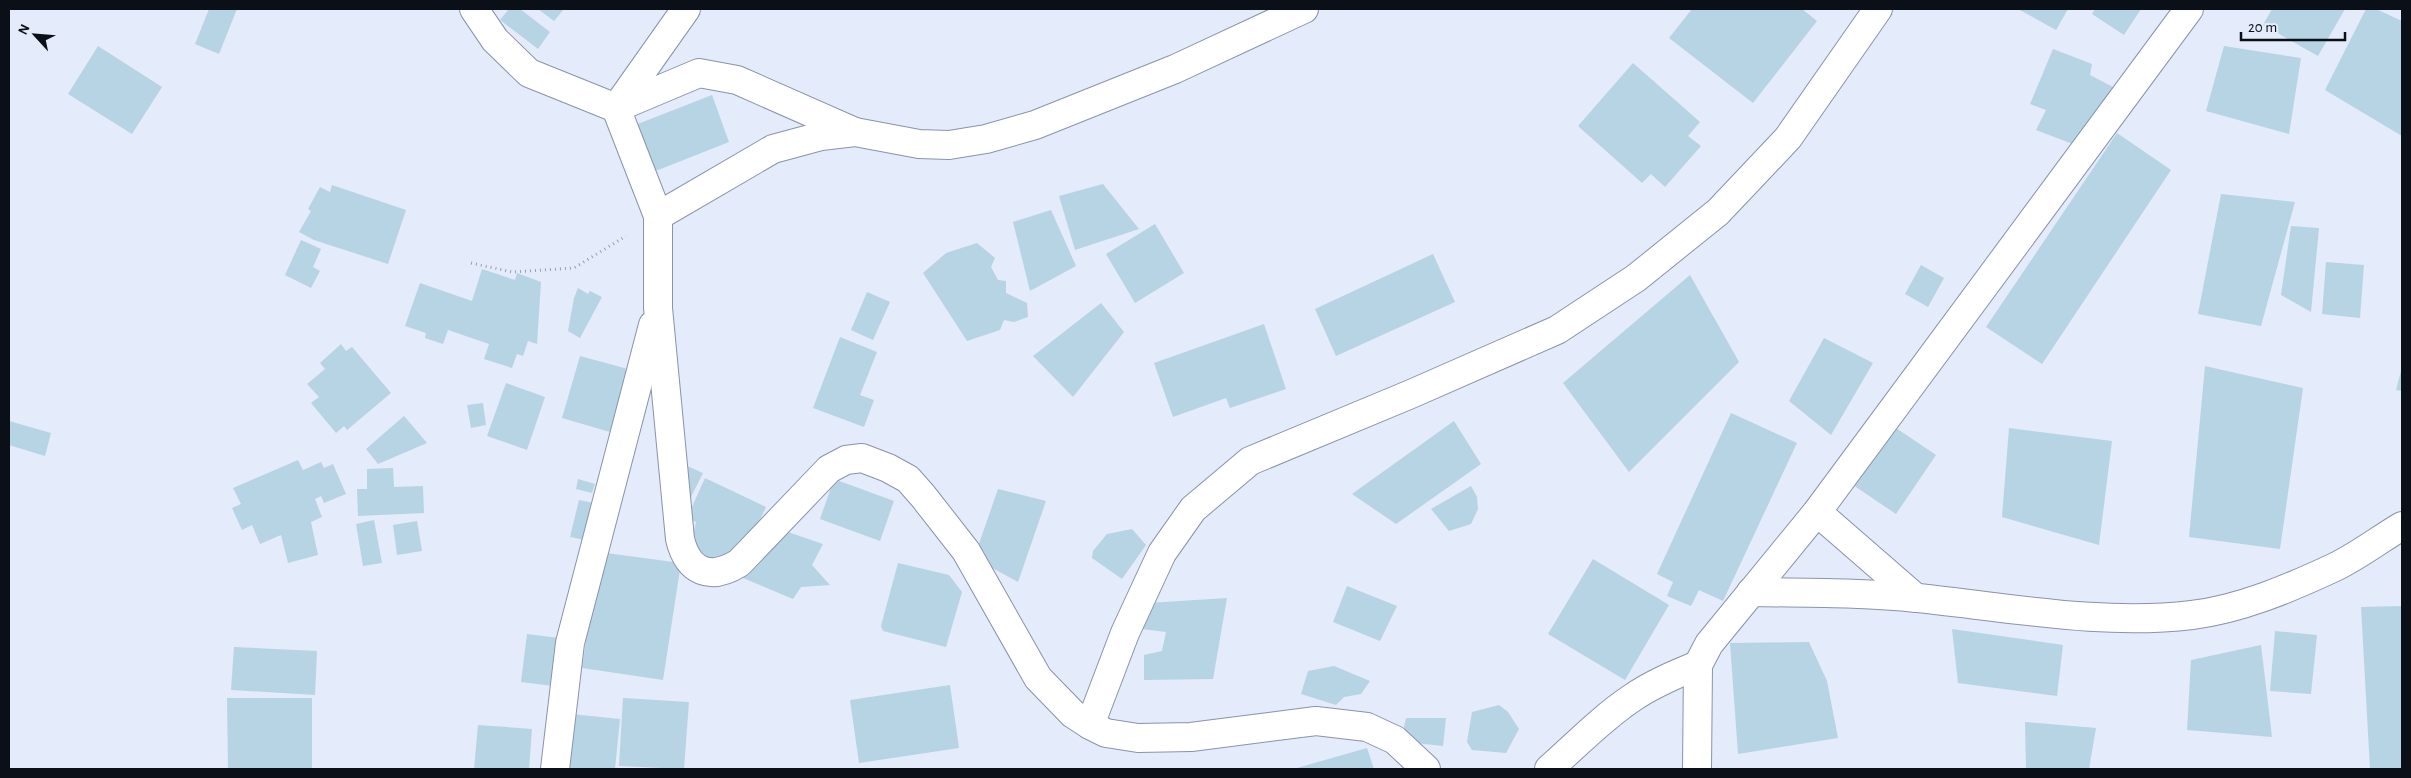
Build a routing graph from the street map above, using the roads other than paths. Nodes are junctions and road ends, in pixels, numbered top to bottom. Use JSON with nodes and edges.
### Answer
{"nodes":[{"id":1,"x":474,"y":9,"type":"edge"},
{"id":2,"x":686,"y":9,"type":"edge"},
{"id":3,"x":1304,"y":9,"type":"edge"},
{"id":4,"x":1878,"y":9,"type":"edge"},
{"id":5,"x":2189,"y":9,"type":"edge"},
{"id":6,"x":616,"y":108,"type":"junction"},
{"id":7,"x":855,"y":132,"type":"junction"},
{"id":8,"x":658,"y":216,"type":"junction"},
{"id":9,"x":658,"y":308,"type":"junction"},
{"id":10,"x":1817,"y":512,"type":"junction"},
{"id":11,"x":2402,"y":526,"type":"edge"},
{"id":12,"x":1751,"y":592,"type":"junction"},
{"id":13,"x":1916,"y":598,"type":"junction"},
{"id":14,"x":1698,"y":665,"type":"junction"},
{"id":15,"x":1090,"y":725,"type":"junction"},
{"id":16,"x":554,"y":769,"type":"edge"},
{"id":17,"x":1426,"y":769,"type":"edge"},
{"id":18,"x":1550,"y":769,"type":"edge"},
{"id":19,"x":1696,"y":769,"type":"edge"}],
"edges":[{"from":1,"to":6,"type":"street"},
{"from":2,"to":6,"type":"street"},
{"from":3,"to":7,"type":"street"},
{"from":4,"to":15,"type":"street"},
{"from":5,"to":10,"type":"street"},
{"from":6,"to":7,"type":"street"},
{"from":6,"to":8,"type":"street"},
{"from":7,"to":8,"type":"street"},
{"from":8,"to":9,"type":"street"},
{"from":9,"to":15,"type":"street"},
{"from":9,"to":16,"type":"street"},
{"from":10,"to":12,"type":"street"},
{"from":10,"to":13,"type":"street"},
{"from":11,"to":13,"type":"street"},
{"from":12,"to":13,"type":"street"},
{"from":12,"to":14,"type":"street"},
{"from":14,"to":18,"type":"street"},
{"from":14,"to":19,"type":"street"},
{"from":15,"to":17,"type":"street"}]}
